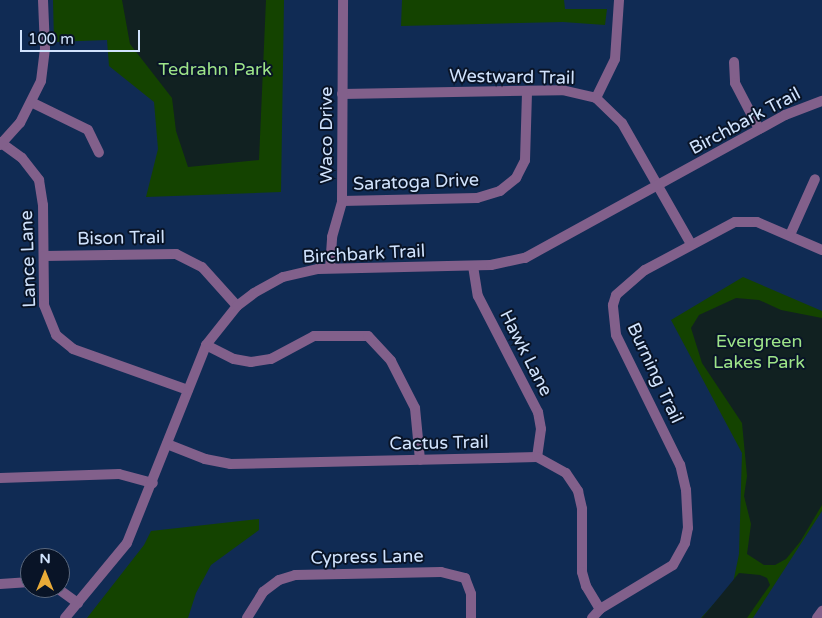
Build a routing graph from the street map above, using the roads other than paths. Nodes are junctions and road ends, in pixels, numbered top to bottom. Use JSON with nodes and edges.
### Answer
{"nodes":[{"id":1,"x":43,"y":0,"type":"edge"},
{"id":2,"x":343,"y":0,"type":"edge"},
{"id":3,"x":619,"y":0,"type":"edge"},
{"id":4,"x":734,"y":62,"type":"dead end"},
{"id":5,"x":527,"y":91,"type":"junction"},
{"id":6,"x":342,"y":94,"type":"junction"},
{"id":7,"x":596,"y":98,"type":"junction"},
{"id":8,"x":822,"y":101,"type":"edge"},
{"id":9,"x":33,"y":102,"type":"junction"},
{"id":10,"x":759,"y":129,"type":"junction"},
{"id":11,"x":1,"y":143,"type":"edge"},
{"id":12,"x":100,"y":154,"type":"dead end"},
{"id":13,"x":815,"y":179,"type":"dead end"},
{"id":14,"x":658,"y":186,"type":"junction"},
{"id":15,"x":342,"y":201,"type":"junction"},
{"id":16,"x":790,"y":235,"type":"junction"},
{"id":17,"x":691,"y":244,"type":"junction"},
{"id":18,"x":822,"y":250,"type":"edge"},
{"id":19,"x":44,"y":256,"type":"junction"},
{"id":20,"x":473,"y":266,"type":"junction"},
{"id":21,"x":330,"y":268,"type":"junction"},
{"id":22,"x":237,"y":306,"type":"junction"},
{"id":23,"x":206,"y":345,"type":"junction"},
{"id":24,"x":188,"y":390,"type":"junction"},
{"id":25,"x":167,"y":444,"type":"junction"},
{"id":26,"x":537,"y":457,"type":"junction"},
{"id":27,"x":420,"y":460,"type":"junction"},
{"id":28,"x":0,"y":478,"type":"edge"},
{"id":29,"x":153,"y":483,"type":"junction"},
{"id":30,"x":20,"y":583,"type":"edge"},
{"id":31,"x":0,"y":584,"type":"edge"},
{"id":32,"x":70,"y":597,"type":"edge"},
{"id":33,"x":78,"y":603,"type":"junction"},
{"id":34,"x":600,"y":609,"type":"junction"},
{"id":35,"x":822,"y":611,"type":"edge"},
{"id":36,"x":65,"y":618,"type":"edge"},
{"id":37,"x":247,"y":618,"type":"edge"},
{"id":38,"x":472,"y":618,"type":"edge"},
{"id":39,"x":592,"y":618,"type":"edge"},
{"id":40,"x":817,"y":618,"type":"edge"}],
"edges":[{"from":1,"to":9,"type":"street"},
{"from":2,"to":6,"type":"street","name":"Waco Drive"},
{"from":3,"to":7,"type":"street"},
{"from":4,"to":10,"type":"street"},
{"from":5,"to":6,"type":"street","name":"Westward Trail"},
{"from":5,"to":7,"type":"street","name":"Westward Trail"},
{"from":5,"to":15,"type":"street","name":"Saratoga Drive"},
{"from":6,"to":15,"type":"street","name":"Waco Drive"},
{"from":7,"to":14,"type":"street","name":"Westward Trail"},
{"from":8,"to":10,"type":"street","name":"Birchbark Trail"},
{"from":9,"to":11,"type":"street"},
{"from":9,"to":12,"type":"street"},
{"from":10,"to":14,"type":"street","name":"Birchbark Trail"},
{"from":11,"to":19,"type":"street","name":"Lance Lane"},
{"from":13,"to":16,"type":"street"},
{"from":14,"to":17,"type":"street","name":"Westward Trail"},
{"from":14,"to":20,"type":"street","name":"Birchbark Trail"},
{"from":15,"to":21,"type":"street","name":"Waco Drive"},
{"from":16,"to":17,"type":"street","name":"Burning Trail"},
{"from":16,"to":18,"type":"street","name":"Burning Trail"},
{"from":17,"to":34,"type":"street","name":"Burning Trail"},
{"from":19,"to":22,"type":"street","name":"Bison Trail"},
{"from":19,"to":24,"type":"street","name":"Lance Lane"},
{"from":20,"to":21,"type":"street","name":"Birchbark Trail"},
{"from":20,"to":26,"type":"street","name":"Hawk Lane"},
{"from":21,"to":22,"type":"street","name":"Birchbark Trail"},
{"from":22,"to":23,"type":"street","name":"Birchbark Trail"},
{"from":23,"to":24,"type":"street","name":"Birchbark Trail"},
{"from":23,"to":27,"type":"street"},
{"from":24,"to":25,"type":"street","name":"Birchbark Trail"},
{"from":25,"to":27,"type":"street","name":"Cactus Trail"},
{"from":25,"to":29,"type":"street","name":"Birchbark Trail"},
{"from":26,"to":27,"type":"street","name":"Cactus Trail"},
{"from":26,"to":34,"type":"street"},
{"from":28,"to":29,"type":"street"},
{"from":29,"to":33,"type":"street","name":"Birchbark Trail"},
{"from":30,"to":31,"type":"street"},
{"from":32,"to":33,"type":"street"},
{"from":33,"to":36,"type":"street","name":"Birchbark Trail"},
{"from":34,"to":39,"type":"street","name":"Burning Trail"},
{"from":35,"to":40,"type":"street"},
{"from":37,"to":38,"type":"street","name":"Cypress Lane"}]}
